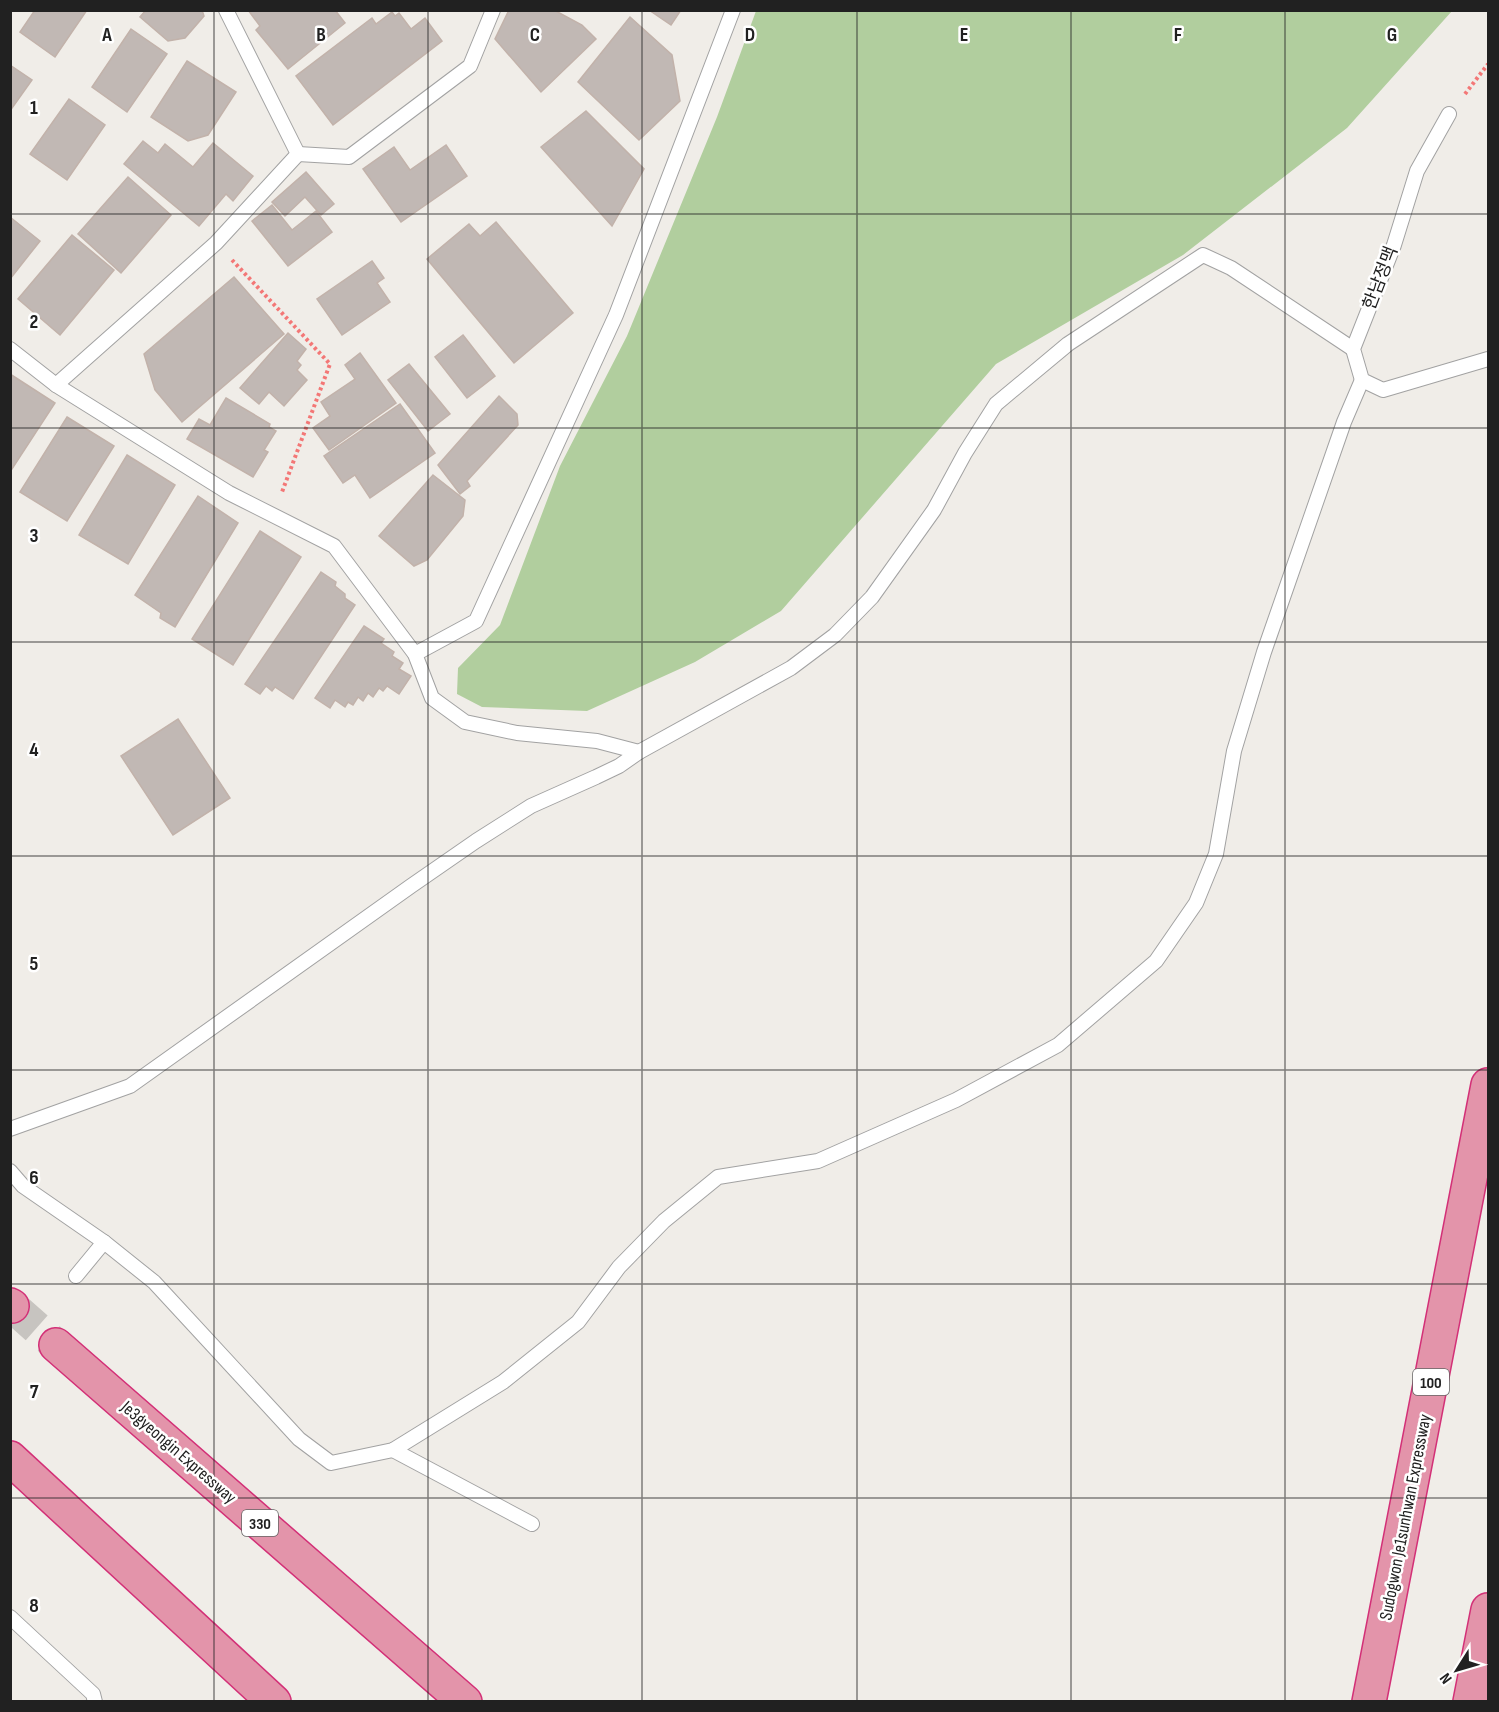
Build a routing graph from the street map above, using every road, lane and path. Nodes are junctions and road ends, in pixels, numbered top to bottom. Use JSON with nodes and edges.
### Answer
{"nodes":[{"id":1,"x":226,"y":10,"type":"edge"},
{"id":2,"x":493,"y":10,"type":"edge"},
{"id":3,"x":733,"y":10,"type":"edge"},
{"id":4,"x":1488,"y":64,"type":"edge"},
{"id":5,"x":1449,"y":114,"type":"joint"},
{"id":6,"x":298,"y":154,"type":"junction"},
{"id":7,"x":216,"y":243,"type":"junction"},
{"id":8,"x":10,"y":349,"type":"edge"},
{"id":9,"x":1353,"y":349,"type":"junction"},
{"id":10,"x":1488,"y":359,"type":"edge"},
{"id":11,"x":1362,"y":380,"type":"junction"},
{"id":12,"x":56,"y":385,"type":"junction"},
{"id":13,"x":273,"y":516,"type":"junction"},
{"id":14,"x":415,"y":654,"type":"junction"},
{"id":15,"x":639,"y":752,"type":"junction"},
{"id":16,"x":1488,"y":1085,"type":"edge"},
{"id":17,"x":10,"y":1129,"type":"edge"},
{"id":18,"x":10,"y":1170,"type":"edge"},
{"id":19,"x":104,"y":1242,"type":"junction"},
{"id":20,"x":76,"y":1276,"type":"dead end"},
{"id":21,"x":56,"y":1345,"type":"tunnel mouth"},
{"id":22,"x":393,"y":1450,"type":"junction"},
{"id":23,"x":10,"y":1458,"type":"edge"},
{"id":24,"x":532,"y":1524,"type":"dead end"},
{"id":25,"x":1488,"y":1610,"type":"edge"},
{"id":26,"x":10,"y":1617,"type":"edge"},
{"id":27,"x":1368,"y":1694,"type":"edge"},
{"id":28,"x":95,"y":1701,"type":"edge"},
{"id":29,"x":274,"y":1701,"type":"edge"},
{"id":30,"x":465,"y":1701,"type":"edge"},
{"id":31,"x":1470,"y":1701,"type":"edge"}],
"edges":[{"from":1,"to":6,"type":"lane"},
{"from":2,"to":6,"type":"lane"},
{"from":3,"to":14,"type":"lane"},
{"from":4,"to":5,"type":"path"},
{"from":5,"to":9,"type":"lane","name":"한남정맥"},
{"from":6,"to":7,"type":"lane"},
{"from":7,"to":12,"type":"lane"},
{"from":7,"to":13,"type":"path"},
{"from":8,"to":12,"type":"lane"},
{"from":9,"to":11,"type":"lane"},
{"from":9,"to":15,"type":"lane"},
{"from":10,"to":11,"type":"lane"},
{"from":11,"to":22,"type":"lane"},
{"from":12,"to":13,"type":"lane"},
{"from":13,"to":14,"type":"lane"},
{"from":14,"to":15,"type":"lane"},
{"from":15,"to":17,"type":"lane"},
{"from":16,"to":27,"type":"highway","name":"Sudogwon Je1sunhwan Expressway","number":"100"},
{"from":18,"to":19,"type":"lane"},
{"from":19,"to":20,"type":"lane"},
{"from":19,"to":22,"type":"lane"},
{"from":21,"to":30,"type":"highway","name":"Je3gyeongin Expressway","number":"330"},
{"from":22,"to":24,"type":"lane"},
{"from":23,"to":29,"type":"highway"},
{"from":25,"to":31,"type":"highway"},
{"from":26,"to":28,"type":"lane"}]}
